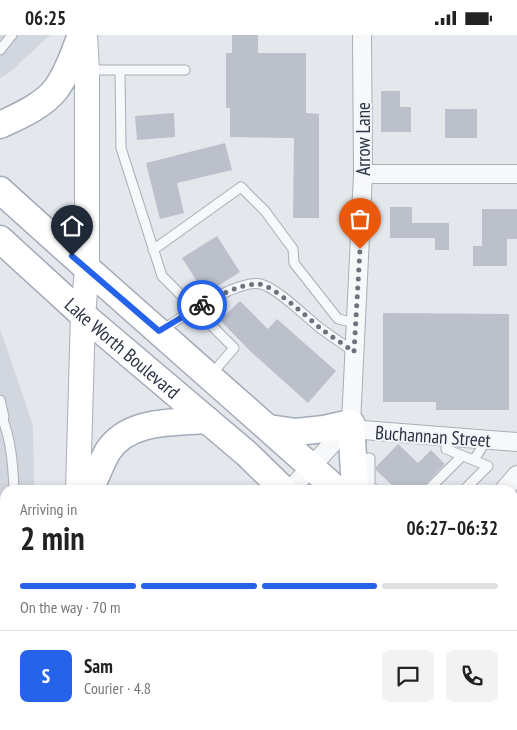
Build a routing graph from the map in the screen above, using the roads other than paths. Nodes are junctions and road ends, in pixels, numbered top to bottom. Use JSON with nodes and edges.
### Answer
{"nodes":[{"id":1,"x":12,"y":35,"type":"edge"},
{"id":2,"x":83,"y":35,"type":"edge"},
{"id":3,"x":362,"y":35,"type":"edge"},
{"id":4,"x":0,"y":50,"type":"edge"},
{"id":5,"x":87,"y":70,"type":"junction"},
{"id":6,"x":185,"y":70,"type":"dead end"},
{"id":7,"x":120,"y":71,"type":"junction"},
{"id":8,"x":0,"y":125,"type":"edge"},
{"id":9,"x":364,"y":174,"type":"junction"},
{"id":10,"x":517,"y":174,"type":"edge"},
{"id":11,"x":0,"y":189,"type":"edge"},
{"id":12,"x":0,"y":239,"type":"edge"},
{"id":13,"x":154,"y":250,"type":"junction"},
{"id":14,"x":87,"y":269,"type":"junction"},
{"id":15,"x":195,"y":309,"type":"junction"},
{"id":16,"x":83,"y":315,"type":"junction"},
{"id":17,"x":356,"y":323,"type":"junction"},
{"id":18,"x":159,"y":331,"type":"junction"},
{"id":19,"x":354,"y":352,"type":"junction"},
{"id":20,"x":210,"y":375,"type":"junction"},
{"id":21,"x":0,"y":400,"type":"edge"},
{"id":22,"x":0,"y":413,"type":"edge"},
{"id":23,"x":208,"y":420,"type":"junction"},
{"id":24,"x":351,"y":423,"type":"junction"},
{"id":25,"x":5,"y":424,"type":"junction"},
{"id":26,"x":269,"y":428,"type":"junction"},
{"id":27,"x":447,"y":436,"type":"junction"},
{"id":28,"x":487,"y":439,"type":"junction"},
{"id":29,"x":517,"y":442,"type":"edge"},
{"id":30,"x":462,"y":456,"type":"junction"},
{"id":31,"x":353,"y":459,"type":"junction"},
{"id":32,"x":474,"y":460,"type":"junction"},
{"id":33,"x":312,"y":467,"type":"junction"},
{"id":34,"x":517,"y":475,"type":"edge"},
{"id":35,"x":14,"y":485,"type":"edge"},
{"id":36,"x":78,"y":485,"type":"edge"},
{"id":37,"x":92,"y":485,"type":"edge"},
{"id":38,"x":279,"y":485,"type":"edge"},
{"id":39,"x":295,"y":485,"type":"edge"},
{"id":40,"x":332,"y":485,"type":"edge"},
{"id":41,"x":355,"y":485,"type":"edge"},
{"id":42,"x":370,"y":485,"type":"edge"},
{"id":43,"x":433,"y":485,"type":"edge"},
{"id":44,"x":469,"y":485,"type":"edge"},
{"id":45,"x":508,"y":485,"type":"edge"}],
"edges":[{"from":1,"to":4,"type":"lane"},
{"from":2,"to":5,"type":"street"},
{"from":2,"to":8,"type":"main road"},
{"from":3,"to":9,"type":"street","name":"Arrow Lane"},
{"from":5,"to":7,"type":"lane"},
{"from":5,"to":14,"type":"street"},
{"from":6,"to":7,"type":"lane"},
{"from":7,"to":13,"type":"lane"},
{"from":9,"to":10,"type":"street"},
{"from":9,"to":17,"type":"street","name":"Arrow Lane"},
{"from":11,"to":14,"type":"main road","name":"Lake Worth Boulevard"},
{"from":12,"to":16,"type":"main road","name":"Lake Worth Boulevard"},
{"from":13,"to":15,"type":"lane"},
{"from":13,"to":17,"type":"lane"},
{"from":14,"to":16,"type":"street"},
{"from":14,"to":18,"type":"main road","name":"Lake Worth Boulevard"},
{"from":15,"to":18,"type":"lane"},
{"from":15,"to":19,"type":"lane"},
{"from":15,"to":20,"type":"lane"},
{"from":16,"to":23,"type":"main road","name":"Lake Worth Boulevard"},
{"from":16,"to":36,"type":"street"},
{"from":17,"to":19,"type":"street","name":"Arrow Lane"},
{"from":18,"to":20,"type":"main road","name":"Lake Worth Boulevard"},
{"from":19,"to":24,"type":"street","name":"Arrow Lane"},
{"from":20,"to":26,"type":"main road","name":"Lake Worth Boulevard"},
{"from":21,"to":25,"type":"lane"},
{"from":22,"to":25,"type":"lane"},
{"from":23,"to":37,"type":"main road"},
{"from":23,"to":38,"type":"main road","name":"Lake Worth Boulevard"},
{"from":24,"to":26,"type":"main road"},
{"from":24,"to":27,"type":"street","name":"Buchannan Street"},
{"from":24,"to":31,"type":"main road"},
{"from":24,"to":33,"type":"street"},
{"from":25,"to":35,"type":"lane"},
{"from":26,"to":33,"type":"main road","name":"Lake Worth Boulevard"},
{"from":27,"to":28,"type":"street","name":"Buchannan Street"},
{"from":27,"to":30,"type":"lane"},
{"from":28,"to":29,"type":"street","name":"Buchannan Street"},
{"from":28,"to":32,"type":"lane"},
{"from":30,"to":32,"type":"lane"},
{"from":30,"to":43,"type":"lane"},
{"from":31,"to":41,"type":"main road"},
{"from":31,"to":42,"type":"lane"},
{"from":32,"to":44,"type":"lane"},
{"from":33,"to":39,"type":"street"},
{"from":33,"to":40,"type":"main road","name":"Lake Worth Boulevard"},
{"from":34,"to":45,"type":"street"}]}
